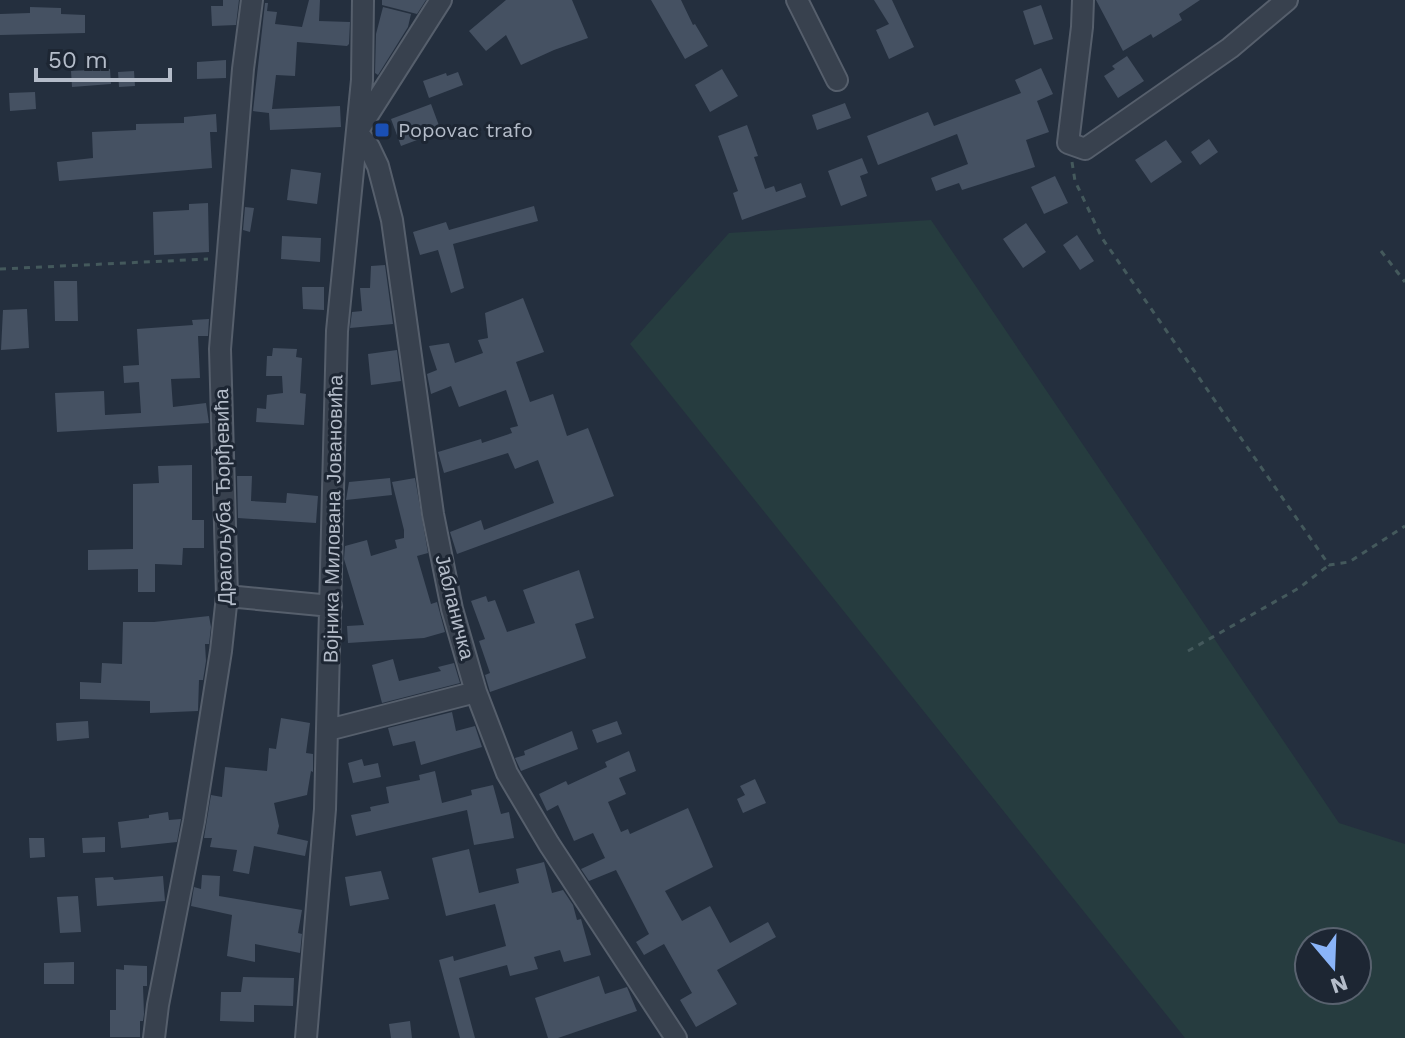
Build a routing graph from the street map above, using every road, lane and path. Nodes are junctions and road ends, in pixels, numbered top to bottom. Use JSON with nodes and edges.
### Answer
{"nodes":[{"id":1,"x":252,"y":0,"type":"edge"},
{"id":2,"x":363,"y":0,"type":"edge"},
{"id":3,"x":441,"y":0,"type":"edge"},
{"id":4,"x":797,"y":0,"type":"edge"},
{"id":5,"x":1083,"y":0,"type":"edge"},
{"id":6,"x":1287,"y":0,"type":"edge"},
{"id":7,"x":837,"y":80,"type":"dead end"},
{"id":8,"x":357,"y":132,"type":"junction"},
{"id":9,"x":1068,"y":143,"type":"junction"},
{"id":10,"x":1381,"y":251,"type":"dead end"},
{"id":11,"x":226,"y":259,"type":"junction"},
{"id":12,"x":0,"y":269,"type":"edge"},
{"id":13,"x":1405,"y":282,"type":"edge"},
{"id":14,"x":1405,"y":526,"type":"edge"},
{"id":15,"x":1329,"y":565,"type":"junction"},
{"id":16,"x":227,"y":596,"type":"junction"},
{"id":17,"x":331,"y":606,"type":"junction"},
{"id":18,"x":1188,"y":651,"type":"dead end"},
{"id":19,"x":476,"y":692,"type":"junction"},
{"id":20,"x":328,"y":730,"type":"junction"},
{"id":21,"x":154,"y":1038,"type":"edge"},
{"id":22,"x":306,"y":1038,"type":"edge"},
{"id":23,"x":676,"y":1038,"type":"edge"}],
"edges":[{"from":1,"to":11,"type":"street","name":"Драгољуба Ђорђевића"},
{"from":2,"to":8,"type":"street","name":"Војника Милована Јовановића"},
{"from":3,"to":8,"type":"street"},
{"from":4,"to":7,"type":"street"},
{"from":5,"to":9,"type":"street"},
{"from":6,"to":9,"type":"street"},
{"from":8,"to":17,"type":"street","name":"Војника Милована Јовановића"},
{"from":8,"to":19,"type":"street","name":"Јабланичка"},
{"from":9,"to":15,"type":"path"},
{"from":10,"to":13,"type":"path"},
{"from":11,"to":12,"type":"path"},
{"from":11,"to":16,"type":"street","name":"Драгољуба Ђорђевића"},
{"from":14,"to":15,"type":"path"},
{"from":15,"to":18,"type":"path"},
{"from":16,"to":17,"type":"street"},
{"from":16,"to":21,"type":"street","name":"Драгољуба Ђорђевића"},
{"from":17,"to":20,"type":"street","name":"Војника Милована Јовановића"},
{"from":19,"to":20,"type":"street"},
{"from":19,"to":23,"type":"street","name":"Јабланичка"},
{"from":20,"to":22,"type":"street","name":"Војника Милована Јовановића"}]}
